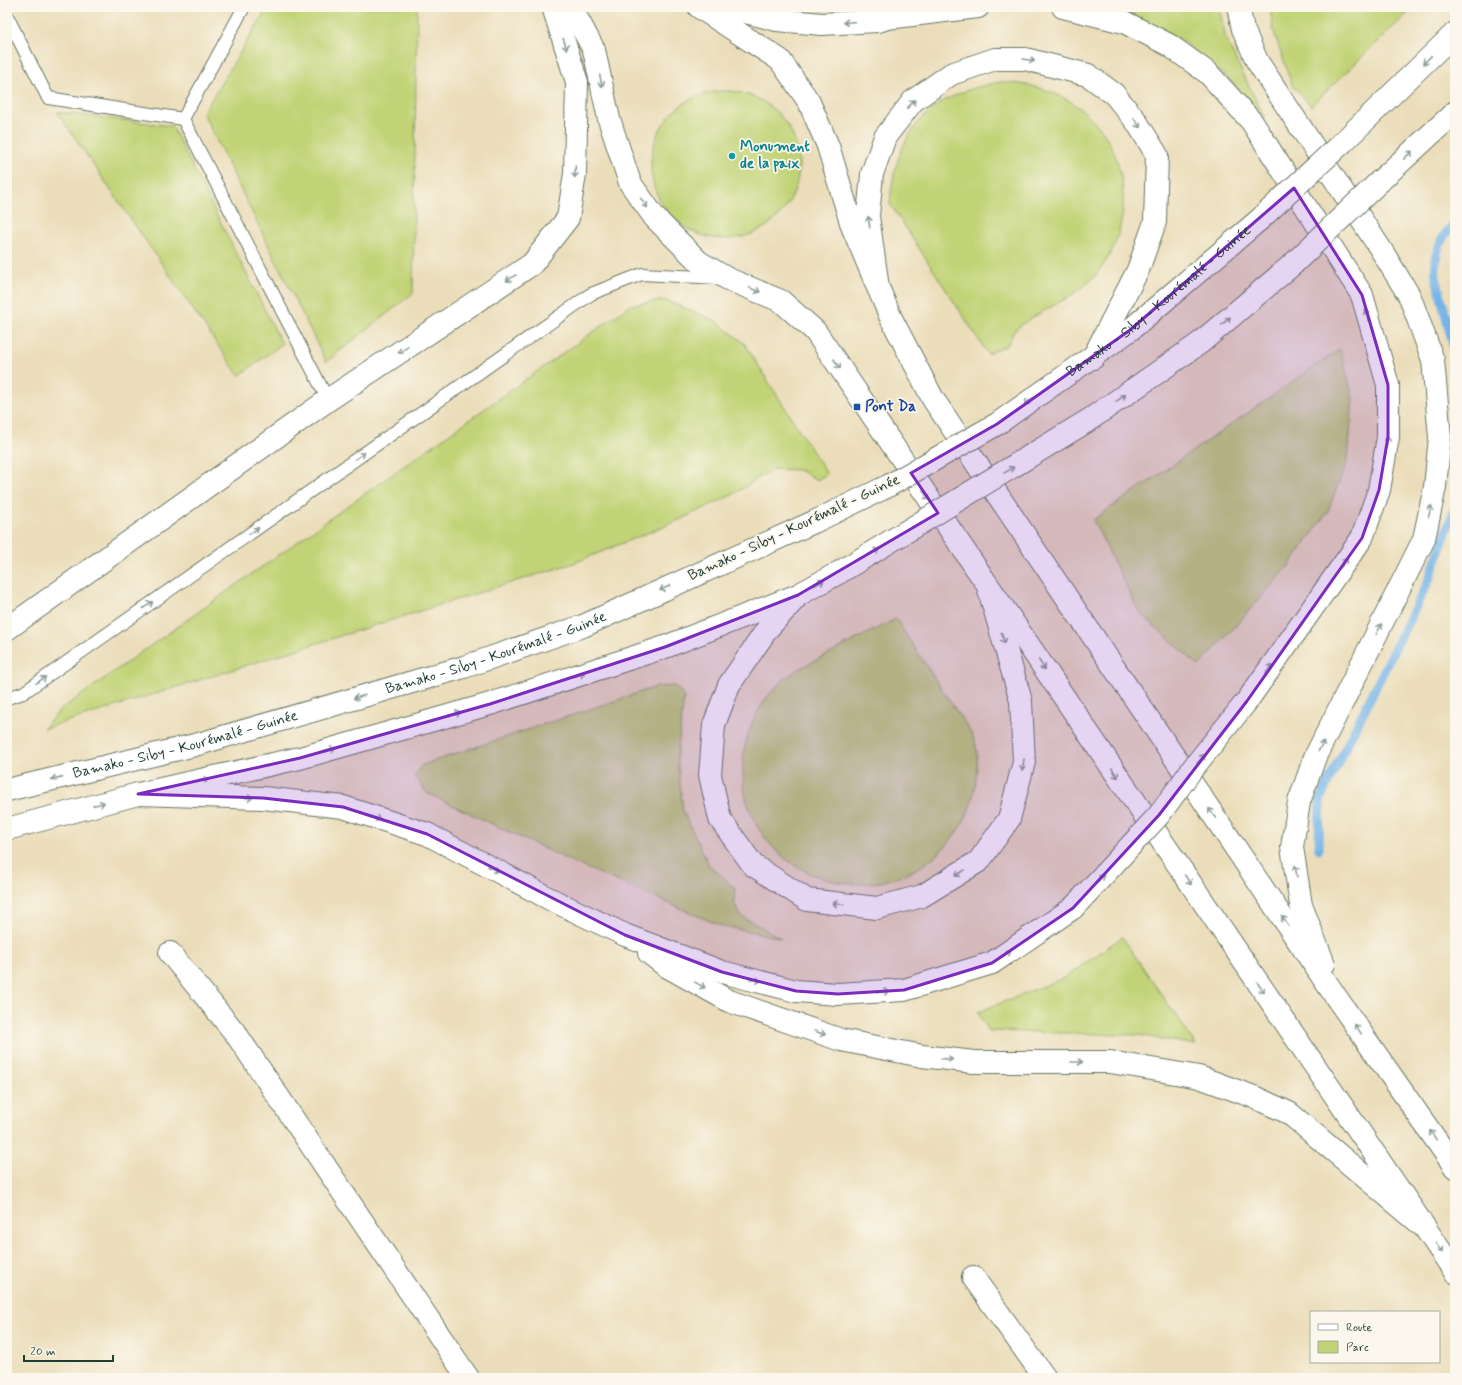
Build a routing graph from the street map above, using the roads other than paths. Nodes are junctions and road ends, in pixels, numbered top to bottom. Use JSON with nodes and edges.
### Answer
{"nodes":[{"id":1,"x":244,"y":7,"type":"edge"},
{"id":2,"x":553,"y":7,"type":"edge"},
{"id":3,"x":571,"y":7,"type":"edge"},
{"id":4,"x":699,"y":7,"type":"edge"},
{"id":5,"x":724,"y":7,"type":"edge"},
{"id":6,"x":978,"y":7,"type":"edge"},
{"id":7,"x":1062,"y":7,"type":"edge"},
{"id":8,"x":1238,"y":7,"type":"edge"},
{"id":9,"x":7,"y":16,"type":"edge"},
{"id":10,"x":1455,"y":33,"type":"edge"},
{"id":11,"x":1455,"y":112,"type":"edge"},
{"id":12,"x":183,"y":119,"type":"junction"},
{"id":13,"x":728,"y":279,"type":"junction"},
{"id":14,"x":878,"y":288,"type":"junction"},
{"id":15,"x":1092,"y":358,"type":"junction"},
{"id":16,"x":328,"y":400,"type":"junction"},
{"id":17,"x":988,"y":587,"type":"junction"},
{"id":18,"x":798,"y":595,"type":"junction"},
{"id":19,"x":7,"y":629,"type":"edge"},
{"id":20,"x":7,"y":698,"type":"edge"},
{"id":21,"x":7,"y":790,"type":"edge"},
{"id":22,"x":138,"y":794,"type":"junction"},
{"id":23,"x":7,"y":829,"type":"edge"},
{"id":24,"x":625,"y":935,"type":"junction"},
{"id":25,"x":170,"y":953,"type":"dead end"},
{"id":26,"x":1338,"y":1000,"type":"junction"},
{"id":27,"x":1455,"y":1167,"type":"edge"},
{"id":28,"x":1422,"y":1225,"type":"junction"},
{"id":29,"x":1455,"y":1272,"type":"edge"},
{"id":30,"x":973,"y":1277,"type":"dead end"},
{"id":31,"x":463,"y":1376,"type":"edge"},
{"id":32,"x":1045,"y":1378,"type":"edge"}],
"edges":[{"from":1,"to":12,"type":"lane"},
{"from":2,"to":16,"type":"main road","one_way":true},
{"from":3,"to":13,"type":"main road","one_way":true},
{"from":4,"to":14,"type":"main road"},
{"from":6,"to":5,"type":"main road","one_way":true},
{"from":24,"to":7,"type":"main road","one_way":true,"bridge":true},
{"from":26,"to":8,"type":"main road","one_way":true},
{"from":9,"to":12,"type":"lane"},
{"from":10,"to":15,"type":"main road","name":"Bamako - Siby - Kourémalé - Guinée","one_way":true,"bridge":true},
{"from":18,"to":11,"type":"main road","one_way":true,"bridge":true},
{"from":12,"to":16,"type":"lane"},
{"from":13,"to":17,"type":"main road","one_way":true},
{"from":20,"to":13,"type":"lane","one_way":true},
{"from":14,"to":15,"type":"main road","one_way":true},
{"from":26,"to":14,"type":"main road","one_way":true},
{"from":15,"to":21,"type":"main road","name":"Bamako - Siby - Kourémalé - Guinée","one_way":true,"bridge":true},
{"from":16,"to":19,"type":"main road"},
{"from":17,"to":18,"type":"main road","one_way":true},
{"from":17,"to":28,"type":"main road","one_way":true},
{"from":22,"to":18,"type":"main road","one_way":true},
{"from":23,"to":22,"type":"main road","one_way":true},
{"from":22,"to":24,"type":"main road","one_way":true},
{"from":24,"to":28,"type":"main road","one_way":true},
{"from":25,"to":31,"type":"main road"},
{"from":27,"to":26,"type":"main road","one_way":true},
{"from":28,"to":29,"type":"main road","one_way":true},
{"from":30,"to":32,"type":"main road"}]}
